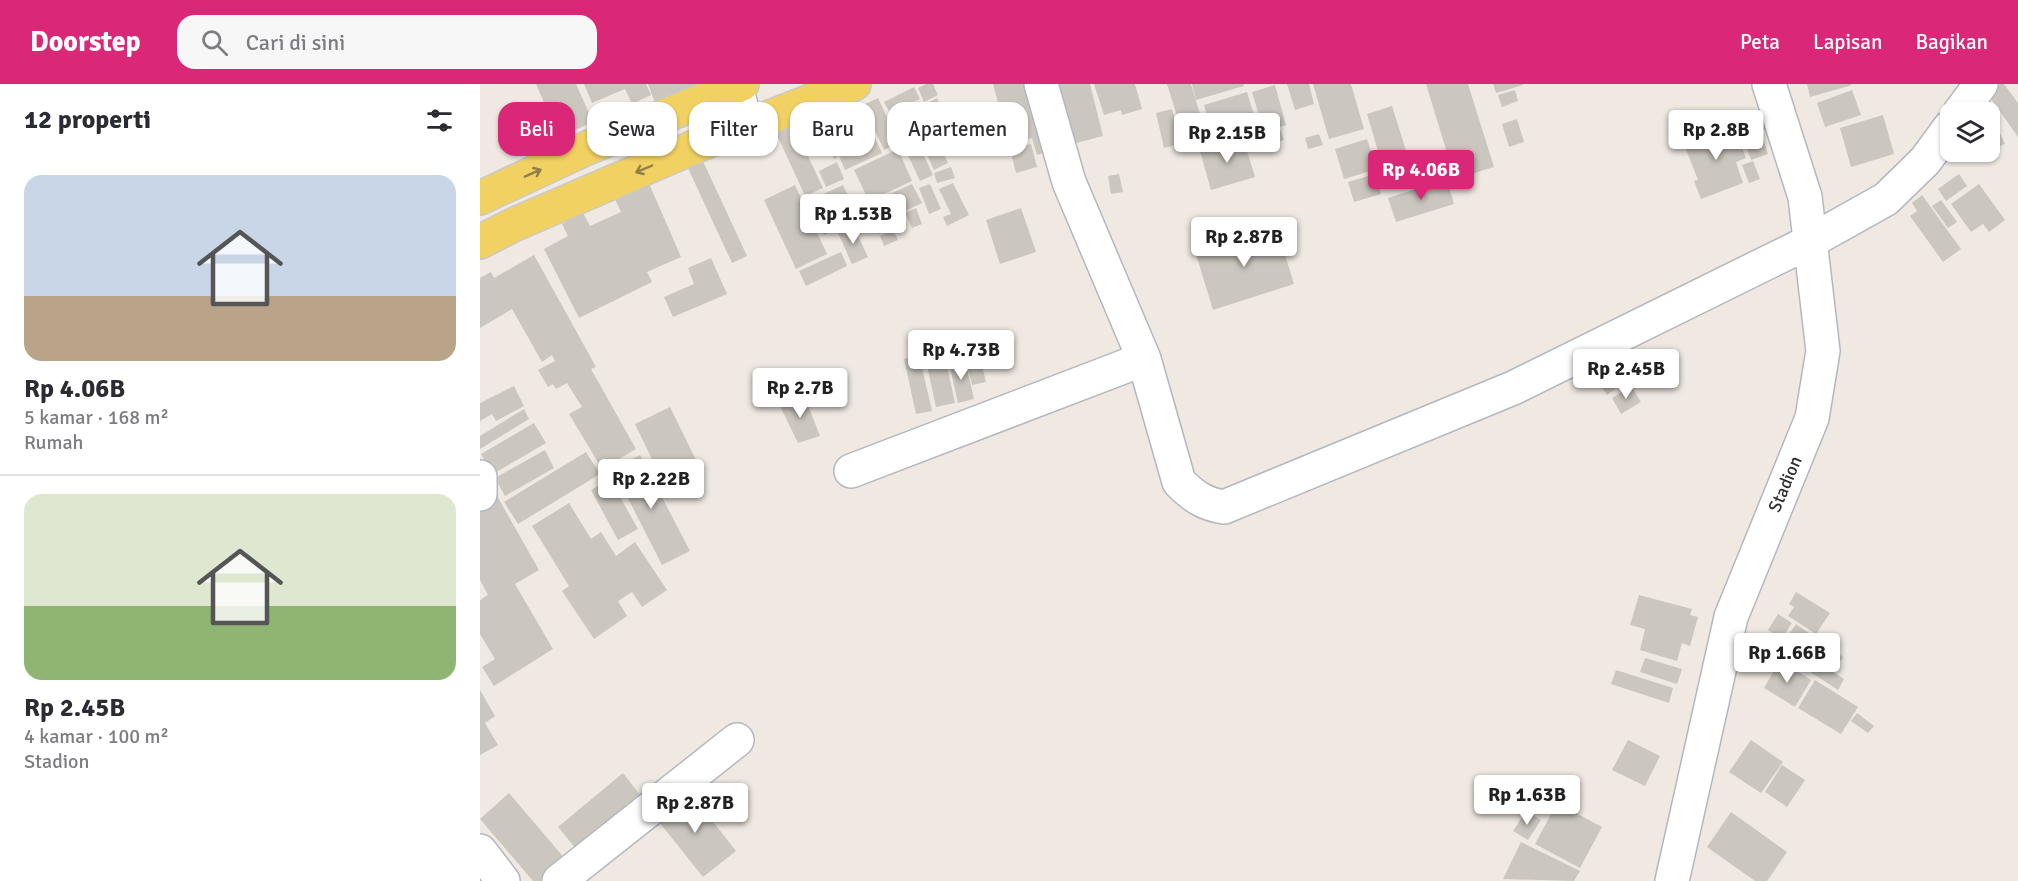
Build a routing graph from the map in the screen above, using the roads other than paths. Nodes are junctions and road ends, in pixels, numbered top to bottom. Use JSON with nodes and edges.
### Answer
{"nodes":[{"id":1,"x":854,"y":84,"type":"edge"},
{"id":2,"x":1041,"y":84,"type":"edge"},
{"id":3,"x":1769,"y":84,"type":"edge"},
{"id":4,"x":1981,"y":84,"type":"edge"},
{"id":5,"x":737,"y":85,"type":"edge"},
{"id":6,"x":741,"y":102,"type":"edge"},
{"id":7,"x":1968,"y":102,"type":"edge"},
{"id":8,"x":778,"y":114,"type":"edge"},
{"id":9,"x":1940,"y":141,"type":"edge"},
{"id":10,"x":689,"y":151,"type":"edge"},
{"id":11,"x":480,"y":198,"type":"edge"},
{"id":12,"x":1811,"y":241,"type":"junction"},
{"id":13,"x":480,"y":242,"type":"edge"},
{"id":14,"x":1144,"y":359,"type":"junction"},
{"id":15,"x":851,"y":471,"type":"dead end"},
{"id":16,"x":480,"y":477,"type":"edge"},
{"id":17,"x":480,"y":494,"type":"edge"},
{"id":18,"x":737,"y":740,"type":"dead end"},
{"id":19,"x":480,"y":851,"type":"edge"},
{"id":20,"x":503,"y":881,"type":"edge"},
{"id":21,"x":559,"y":881,"type":"edge"},
{"id":22,"x":1672,"y":881,"type":"edge"}],
"edges":[{"from":1,"to":8,"type":"main road"},
{"from":2,"to":14,"type":"street"},
{"from":3,"to":12,"type":"street","name":"Stadion"},
{"from":4,"to":7,"type":"street"},
{"from":5,"to":6,"type":"street"},
{"from":11,"to":5,"type":"main road","one_way":true},
{"from":9,"to":12,"type":"street"},
{"from":10,"to":13,"type":"main road","one_way":true},
{"from":12,"to":14,"type":"street"},
{"from":12,"to":22,"type":"street","name":"Stadion"},
{"from":14,"to":15,"type":"street"},
{"from":16,"to":17,"type":"street"},
{"from":18,"to":21,"type":"street"},
{"from":19,"to":20,"type":"street"}]}
